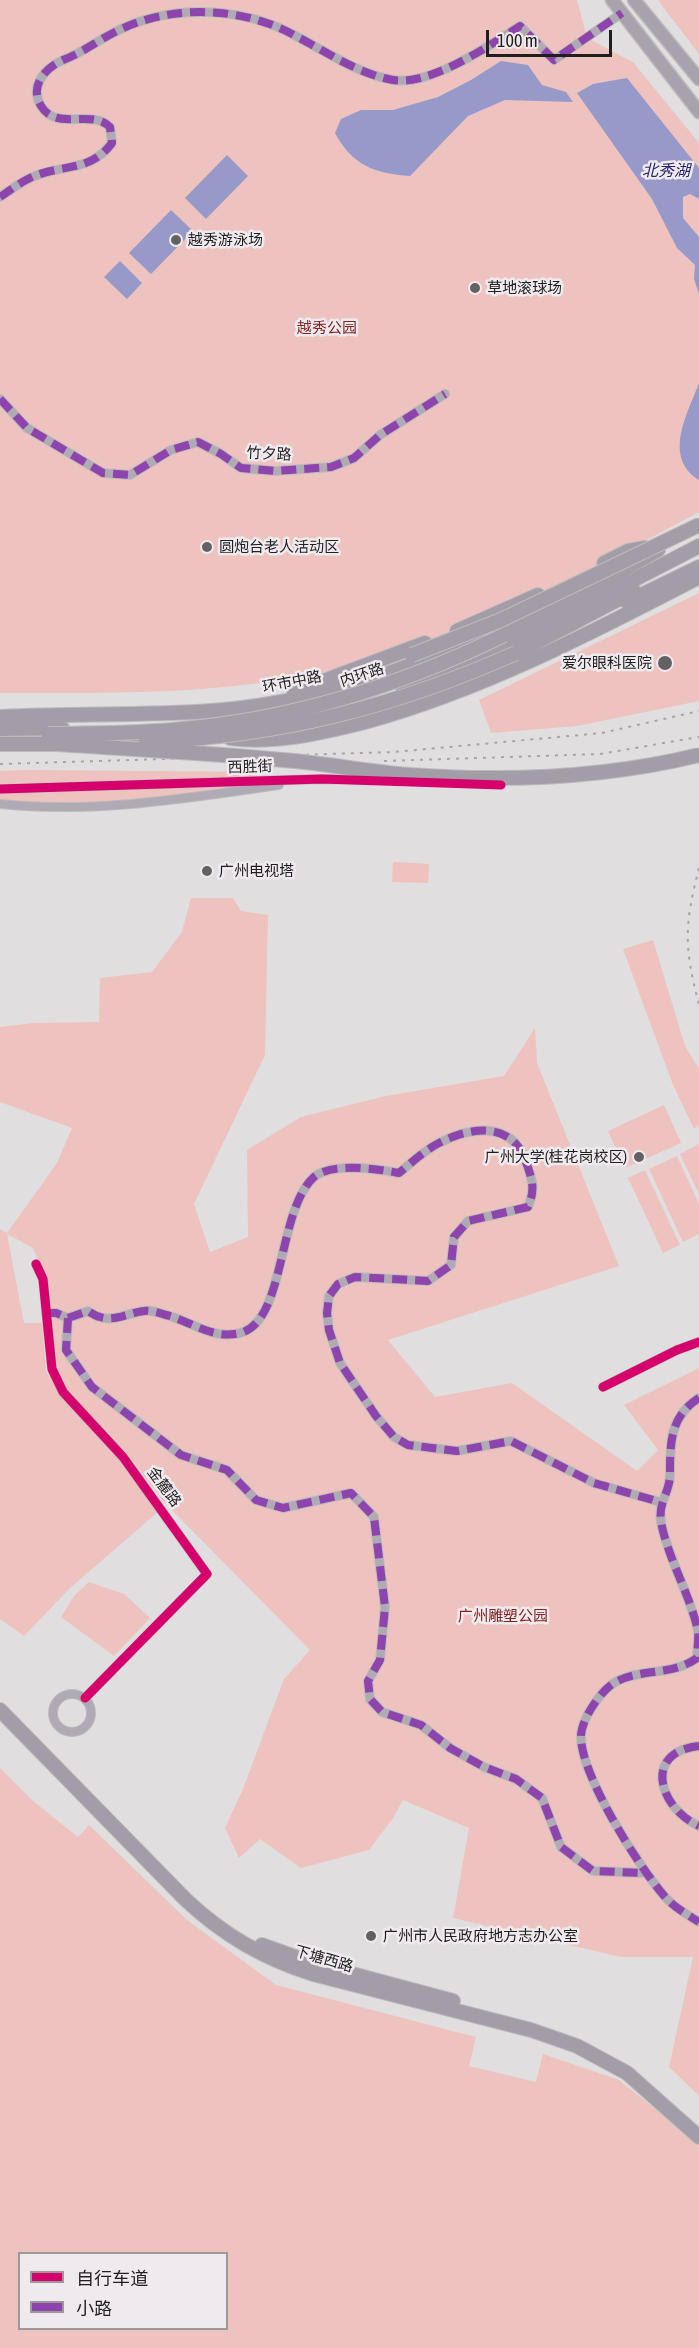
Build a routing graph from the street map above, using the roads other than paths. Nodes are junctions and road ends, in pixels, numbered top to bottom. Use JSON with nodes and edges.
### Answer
{"nodes":[{"id":1,"x":612,"y":0,"type":"edge"},
{"id":2,"x":634,"y":0,"type":"edge"},
{"id":3,"x":622,"y":13,"type":"junction"},
{"id":4,"x":699,"y":79,"type":"edge"},
{"id":5,"x":699,"y":112,"type":"edge"},
{"id":6,"x":0,"y":197,"type":"edge"},
{"id":7,"x":445,"y":394,"type":"dead end"},
{"id":8,"x":0,"y":399,"type":"edge"},
{"id":9,"x":699,"y":526,"type":"edge"},
{"id":10,"x":699,"y":546,"type":"edge"},
{"id":11,"x":699,"y":555,"type":"edge"},
{"id":12,"x":699,"y":567,"type":"edge"},
{"id":13,"x":699,"y":577,"type":"edge"},
{"id":14,"x":516,"y":653,"type":"junction"},
{"id":15,"x":258,"y":705,"type":"junction"},
{"id":16,"x":0,"y":717,"type":"edge"},
{"id":17,"x":193,"y":728,"type":"junction"},
{"id":18,"x":0,"y":729,"type":"edge"},
{"id":19,"x":133,"y":735,"type":"junction"},
{"id":20,"x":0,"y":736,"type":"edge"},
{"id":21,"x":270,"y":740,"type":"junction"},
{"id":22,"x":0,"y":743,"type":"edge"},
{"id":23,"x":56,"y":744,"type":"junction"},
{"id":24,"x":699,"y":755,"type":"edge"},
{"id":25,"x":322,"y":779,"type":"junction"},
{"id":26,"x":501,"y":785,"type":"dead end"},
{"id":27,"x":0,"y":789,"type":"edge"},
{"id":28,"x":0,"y":804,"type":"edge"},
{"id":29,"x":36,"y":1264,"type":"dead end"},
{"id":30,"x":46,"y":1313,"type":"junction"},
{"id":31,"x":68,"y":1318,"type":"junction"},
{"id":32,"x":699,"y":1342,"type":"edge"},
{"id":33,"x":603,"y":1387,"type":"dead end"},
{"id":34,"x":699,"y":1398,"type":"edge"},
{"id":35,"x":660,"y":1502,"type":"junction"},
{"id":36,"x":85,"y":1698,"type":"junction"},
{"id":37,"x":0,"y":1699,"type":"edge"},
{"id":38,"x":0,"y":1710,"type":"edge"},
{"id":39,"x":699,"y":1746,"type":"edge"},
{"id":40,"x":699,"y":1826,"type":"edge"},
{"id":41,"x":645,"y":1873,"type":"junction"},
{"id":42,"x":699,"y":1922,"type":"edge"},
{"id":43,"x":699,"y":2125,"type":"edge"},
{"id":44,"x":699,"y":2137,"type":"edge"}],
"edges":[{"from":1,"to":3,"type":"main road"},
{"from":2,"to":4,"type":"main road"},
{"from":3,"to":5,"type":"main road"},
{"from":3,"to":6,"type":"street"},
{"from":7,"to":8,"type":"street","name":"竹夕路"},
{"from":9,"to":15,"type":"highway","bridge":true},
{"from":9,"to":15,"type":"highway"},
{"from":9,"to":20,"type":"highway","name":"内环路","bridge":true},
{"from":10,"to":17,"type":"highway"},
{"from":11,"to":14,"type":"highway"},
{"from":12,"to":14,"type":"highway"},
{"from":13,"to":21,"type":"highway"},
{"from":14,"to":23,"type":"highway","bridge":true},
{"from":15,"to":16,"type":"highway","name":"环市中路"},
{"from":17,"to":19,"type":"highway"},
{"from":17,"to":21,"type":"highway"},
{"from":18,"to":19,"type":"highway"},
{"from":19,"to":21,"type":"highway"},
{"from":19,"to":22,"type":"highway"},
{"from":22,"to":23,"type":"highway","bridge":true},
{"from":23,"to":24,"type":"highway","bridge":true},
{"from":25,"to":26,"type":"street","name":"西胜街"},
{"from":25,"to":27,"type":"street","name":"西胜街"},
{"from":25,"to":28,"type":"street","name":"西胜街"},
{"from":29,"to":30,"type":"street","name":"金麓路"},
{"from":30,"to":31,"type":"street"},
{"from":30,"to":36,"type":"street","name":"金麓路"},
{"from":31,"to":35,"type":"street"},
{"from":31,"to":41,"type":"street"},
{"from":32,"to":33,"type":"street"},
{"from":34,"to":35,"type":"street"},
{"from":35,"to":41,"type":"street"},
{"from":36,"to":36,"type":"street"},
{"from":37,"to":43,"type":"highway","name":"下塘西路"},
{"from":38,"to":44,"type":"highway","name":"下塘西路"},
{"from":39,"to":40,"type":"street"},
{"from":41,"to":42,"type":"street"}]}
